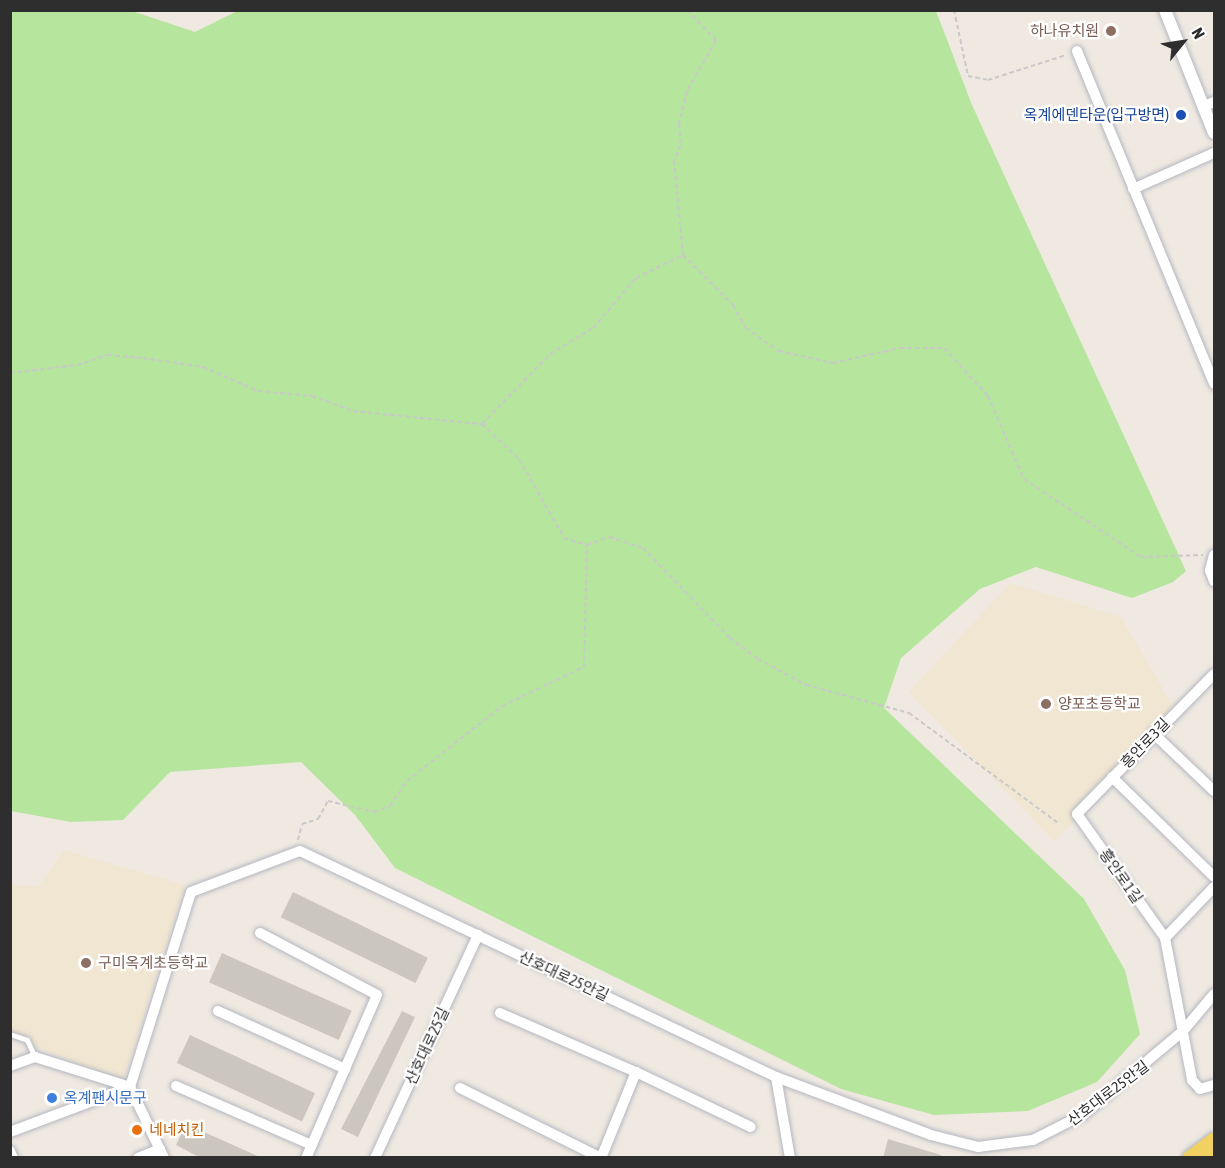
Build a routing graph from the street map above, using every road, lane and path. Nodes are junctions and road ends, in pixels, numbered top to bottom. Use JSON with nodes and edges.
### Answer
{"nodes":[{"id":1,"x":687,"y":10,"type":"edge"},
{"id":2,"x":954,"y":10,"type":"edge"},
{"id":3,"x":1165,"y":10,"type":"edge"},
{"id":4,"x":1077,"y":51,"type":"joint"},
{"id":5,"x":1209,"y":104,"type":"edge"},
{"id":6,"x":1215,"y":133,"type":"edge"},
{"id":7,"x":1215,"y":153,"type":"edge"},
{"id":8,"x":1133,"y":189,"type":"junction"},
{"id":9,"x":683,"y":255,"type":"junction"},
{"id":10,"x":1210,"y":359,"type":"edge"},
{"id":11,"x":10,"y":373,"type":"edge"},
{"id":12,"x":1215,"y":384,"type":"edge"},
{"id":13,"x":482,"y":424,"type":"junction"},
{"id":14,"x":586,"y":545,"type":"junction"},
{"id":15,"x":1213,"y":557,"type":"edge"},
{"id":16,"x":1215,"y":581,"type":"edge"},
{"id":17,"x":1215,"y":674,"type":"edge"},
{"id":18,"x":1153,"y":733,"type":"junction"},
{"id":19,"x":1112,"y":777,"type":"junction"},
{"id":20,"x":1214,"y":789,"type":"edge"},
{"id":21,"x":1077,"y":814,"type":"joint"},
{"id":22,"x":1057,"y":822,"type":"dead end"},
{"id":23,"x":291,"y":854,"type":"junction"},
{"id":24,"x":1215,"y":877,"type":"edge"},
{"id":25,"x":1215,"y":887,"type":"edge"},
{"id":26,"x":260,"y":933,"type":"dead end"},
{"id":27,"x":478,"y":935,"type":"junction"},
{"id":28,"x":1166,"y":938,"type":"junction"},
{"id":29,"x":1215,"y":994,"type":"edge"},
{"id":30,"x":218,"y":1011,"type":"dead end"},
{"id":31,"x":500,"y":1013,"type":"dead end"},
{"id":32,"x":1183,"y":1031,"type":"junction"},
{"id":33,"x":10,"y":1034,"type":"edge"},
{"id":34,"x":35,"y":1057,"type":"junction"},
{"id":35,"x":10,"y":1066,"type":"edge"},
{"id":36,"x":345,"y":1069,"type":"junction"},
{"id":37,"x":636,"y":1072,"type":"junction"},
{"id":38,"x":776,"y":1077,"type":"junction"},
{"id":39,"x":1215,"y":1085,"type":"edge"},
{"id":40,"x":176,"y":1086,"type":"dead end"},
{"id":41,"x":130,"y":1087,"type":"junction"},
{"id":42,"x":460,"y":1088,"type":"dead end"},
{"id":43,"x":751,"y":1127,"type":"dead end"},
{"id":44,"x":10,"y":1132,"type":"edge"},
{"id":45,"x":1215,"y":1139,"type":"edge"},
{"id":46,"x":312,"y":1145,"type":"junction"},
{"id":47,"x":10,"y":1151,"type":"edge"},
{"id":48,"x":162,"y":1153,"type":"edge"},
{"id":49,"x":1215,"y":1154,"type":"edge"},
{"id":50,"x":601,"y":1157,"type":"edge"},
{"id":51,"x":13,"y":1158,"type":"edge"},
{"id":52,"x":138,"y":1158,"type":"edge"},
{"id":53,"x":306,"y":1158,"type":"edge"},
{"id":54,"x":375,"y":1158,"type":"edge"},
{"id":55,"x":790,"y":1158,"type":"edge"},
{"id":56,"x":1189,"y":1158,"type":"edge"},
{"id":57,"x":1208,"y":1158,"type":"edge"}],
"edges":[{"from":1,"to":9,"type":"path"},
{"from":2,"to":4,"type":"path"},
{"from":3,"to":5,"type":"street"},
{"from":4,"to":8,"type":"street"},
{"from":5,"to":6,"type":"street"},
{"from":7,"to":8,"type":"street"},
{"from":8,"to":10,"type":"street"},
{"from":9,"to":13,"type":"path"},
{"from":9,"to":15,"type":"path"},
{"from":10,"to":12,"type":"street"},
{"from":11,"to":13,"type":"path"},
{"from":13,"to":14,"type":"path"},
{"from":14,"to":22,"type":"path"},
{"from":14,"to":23,"type":"path"},
{"from":15,"to":16,"type":"street"},
{"from":17,"to":18,"type":"street","name":"흥안로3길"},
{"from":18,"to":19,"type":"street","name":"흥안로3길"},
{"from":18,"to":20,"type":"street"},
{"from":19,"to":21,"type":"street","name":"흥안로3길"},
{"from":19,"to":24,"type":"street"},
{"from":21,"to":28,"type":"street","name":"흥안로1길"},
{"from":23,"to":27,"type":"street","name":"산호대로25안길"},
{"from":23,"to":41,"type":"street"},
{"from":25,"to":28,"type":"street"},
{"from":26,"to":36,"type":"street"},
{"from":27,"to":38,"type":"street","name":"산호대로25안길"},
{"from":27,"to":54,"type":"street","name":"산호대로25길"},
{"from":28,"to":32,"type":"street","name":"흥안로1길"},
{"from":29,"to":32,"type":"street"},
{"from":30,"to":36,"type":"street"},
{"from":31,"to":37,"type":"street"},
{"from":32,"to":38,"type":"street","name":"산호대로25안길"},
{"from":32,"to":39,"type":"street","name":"흥안로1길"},
{"from":33,"to":34,"type":"lane"},
{"from":34,"to":35,"type":"street"},
{"from":34,"to":41,"type":"street"},
{"from":36,"to":46,"type":"street"},
{"from":37,"to":43,"type":"street"},
{"from":37,"to":50,"type":"street"},
{"from":38,"to":55,"type":"street"},
{"from":40,"to":46,"type":"street"},
{"from":41,"to":44,"type":"street"},
{"from":41,"to":48,"type":"street"},
{"from":42,"to":50,"type":"street"},
{"from":45,"to":56,"type":"main road"},
{"from":46,"to":53,"type":"street"},
{"from":47,"to":51,"type":"street"},
{"from":48,"to":52,"type":"street"},
{"from":49,"to":57,"type":"main road"}]}
